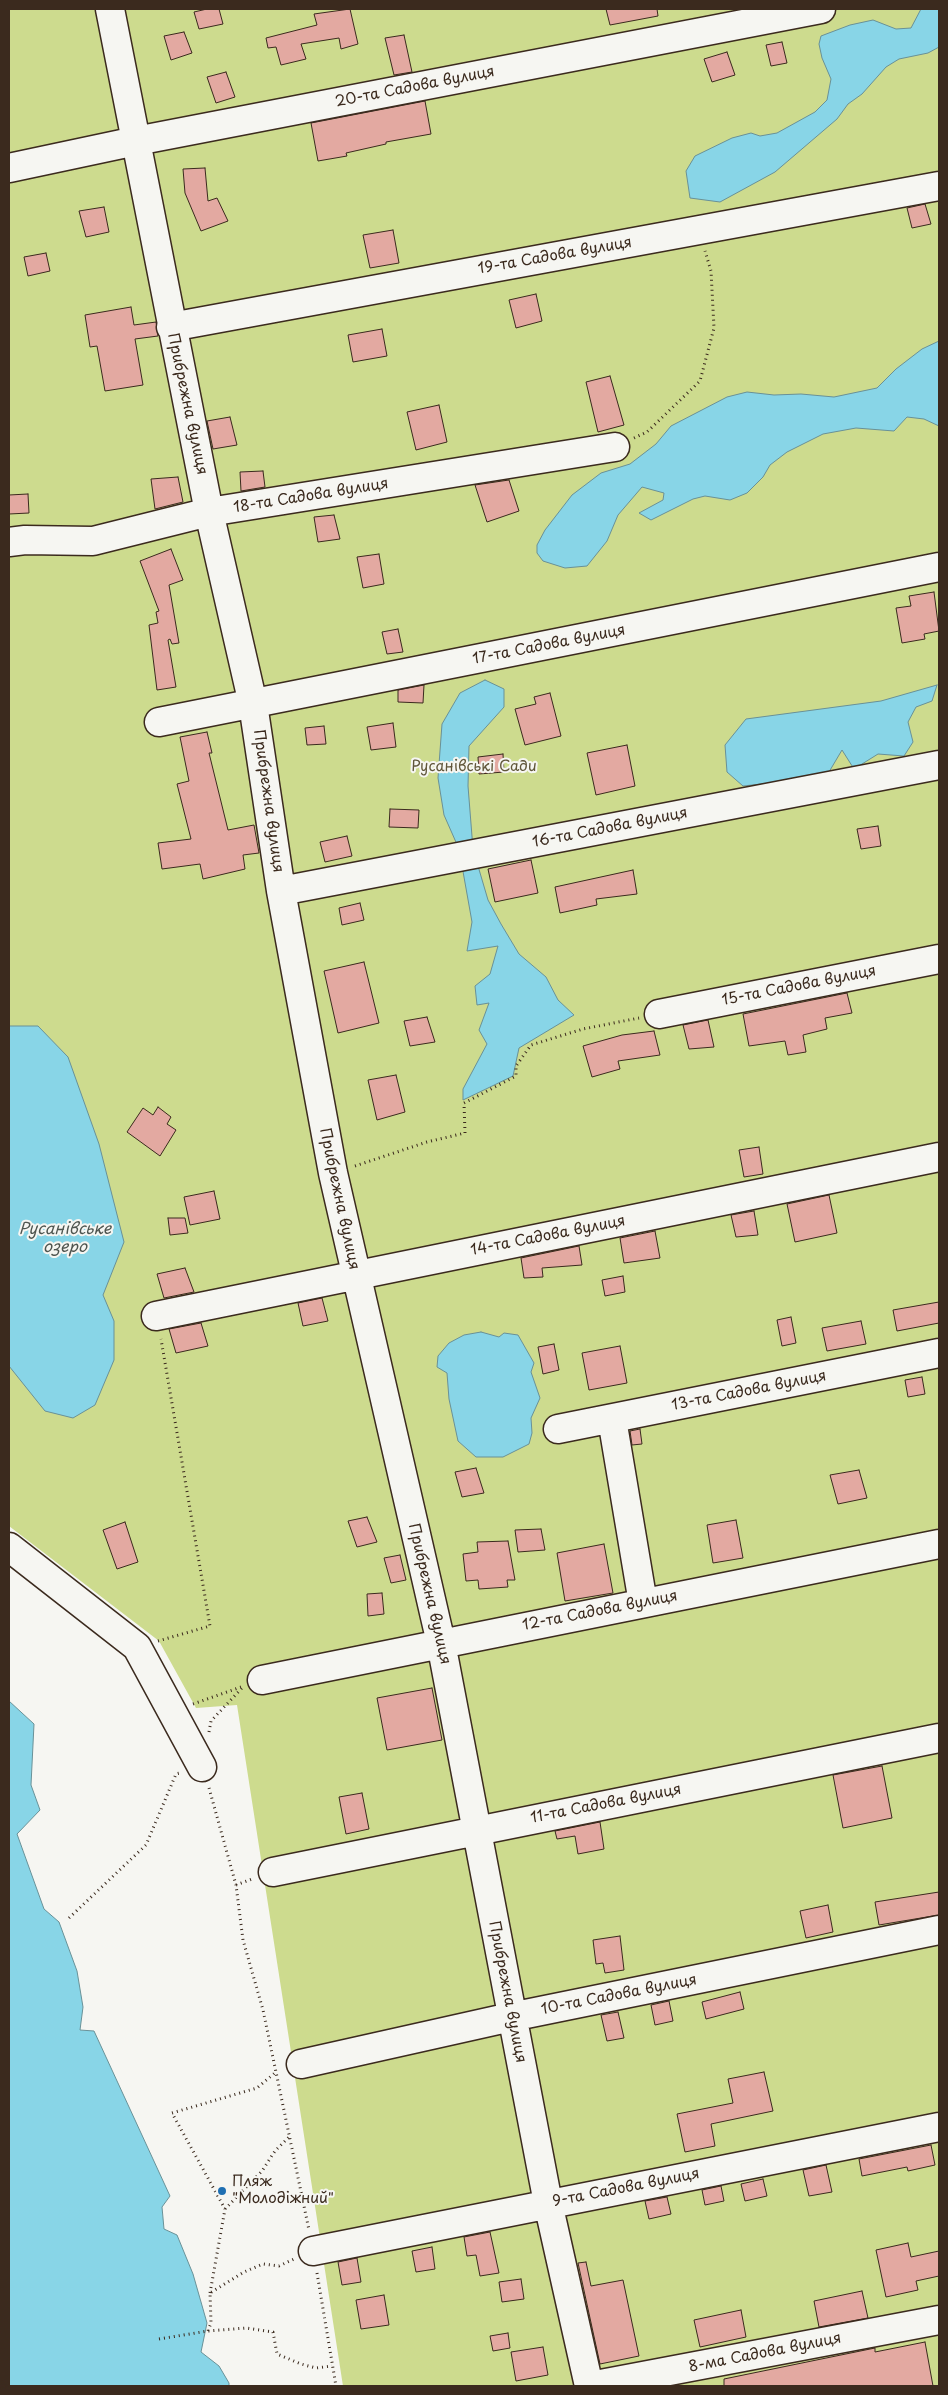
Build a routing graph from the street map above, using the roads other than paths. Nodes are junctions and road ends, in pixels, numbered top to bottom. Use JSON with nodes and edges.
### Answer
{"nodes":[{"id":1,"x":110,"y":9,"type":"edge"},
{"id":2,"x":821,"y":9,"type":"edge"},
{"id":3,"x":136,"y":141,"type":"junction"},
{"id":4,"x":9,"y":168,"type":"edge"},
{"id":5,"x":939,"y":186,"type":"edge"},
{"id":6,"x":171,"y":327,"type":"junction"},
{"id":7,"x":615,"y":447,"type":"road end"},
{"id":8,"x":209,"y":512,"type":"junction"},
{"id":9,"x":9,"y":542,"type":"edge"},
{"id":10,"x":939,"y":566,"type":"edge"},
{"id":11,"x":254,"y":704,"type":"junction"},
{"id":12,"x":159,"y":722,"type":"dead end"},
{"id":13,"x":939,"y":764,"type":"edge"},
{"id":14,"x":281,"y":891,"type":"junction"},
{"id":15,"x":939,"y":959,"type":"edge"},
{"id":16,"x":659,"y":1014,"type":"road end"},
{"id":17,"x":939,"y":1157,"type":"edge"},
{"id":18,"x":355,"y":1275,"type":"junction"},
{"id":19,"x":156,"y":1316,"type":"road end"},
{"id":20,"x":939,"y":1353,"type":"edge"},
{"id":21,"x":612,"y":1419,"type":"junction"},
{"id":22,"x":558,"y":1429,"type":"dead end"},
{"id":23,"x":939,"y":1544,"type":"edge"},
{"id":24,"x":10,"y":1546,"type":"edge"},
{"id":25,"x":643,"y":1603,"type":"junction"},
{"id":26,"x":441,"y":1643,"type":"junction"},
{"id":27,"x":252,"y":1683,"type":"road end"},
{"id":28,"x":939,"y":1738,"type":"edge"},
{"id":29,"x":202,"y":1767,"type":"road end"},
{"id":30,"x":478,"y":1830,"type":"junction"},
{"id":31,"x":273,"y":1872,"type":"dead end"},
{"id":32,"x":939,"y":1930,"type":"edge"},
{"id":33,"x":511,"y":2016,"type":"junction"},
{"id":34,"x":288,"y":2068,"type":"road end"},
{"id":35,"x":939,"y":2126,"type":"edge"},
{"id":36,"x":548,"y":2203,"type":"junction"},
{"id":37,"x":313,"y":2251,"type":"road end"},
{"id":38,"x":939,"y":2320,"type":"edge"},
{"id":39,"x":590,"y":2386,"type":"edge"}],
"edges":[{"from":1,"to":3,"type":"street","name":"Прибрежна вулиця"},
{"from":2,"to":3,"type":"street","name":"20-та Садова вулиця"},
{"from":3,"to":4,"type":"street","name":"20-та Садова вулиця"},
{"from":3,"to":6,"type":"street","name":"Прибрежна вулиця"},
{"from":5,"to":6,"type":"street","name":"19-та Садова вулиця"},
{"from":6,"to":8,"type":"street","name":"Прибрежна вулиця"},
{"from":7,"to":8,"type":"street","name":"18-та Садова вулиця"},
{"from":8,"to":9,"type":"street","name":"18-та Садова вулиця"},
{"from":8,"to":11,"type":"street","name":"Прибрежна вулиця"},
{"from":10,"to":11,"type":"street","name":"17-та Садова вулиця"},
{"from":11,"to":12,"type":"street","name":"17-та Садова вулиця"},
{"from":11,"to":14,"type":"street","name":"Прибрежна вулиця"},
{"from":13,"to":14,"type":"street","name":"16-та Садова вулиця"},
{"from":14,"to":18,"type":"street","name":"Прибрежна вулиця"},
{"from":15,"to":16,"type":"street","name":"15-та Садова вулиця"},
{"from":17,"to":18,"type":"street","name":"14-та Садова вулиця"},
{"from":18,"to":19,"type":"street","name":"14-та Садова вулиця"},
{"from":18,"to":26,"type":"street","name":"Прибрежна вулиця"},
{"from":20,"to":21,"type":"street","name":"13-та Садова вулиця"},
{"from":21,"to":22,"type":"street","name":"13-та Садова вулиця"},
{"from":21,"to":25,"type":"street"},
{"from":23,"to":25,"type":"street","name":"12-та Садова вулиця"},
{"from":24,"to":29,"type":"street"},
{"from":25,"to":26,"type":"street","name":"12-та Садова вулиця"},
{"from":26,"to":27,"type":"street","name":"12-та Садова вулиця"},
{"from":26,"to":30,"type":"street","name":"Прибрежна вулиця"},
{"from":28,"to":30,"type":"street","name":"11-та Садова вулиця"},
{"from":30,"to":31,"type":"street","name":"11-та Садова вулиця"},
{"from":30,"to":33,"type":"street","name":"Прибрежна вулиця"},
{"from":32,"to":33,"type":"street","name":"10-та Садова вулиця"},
{"from":33,"to":34,"type":"street","name":"10-та Садова вулиця"},
{"from":33,"to":36,"type":"street","name":"Прибрежна вулиця"},
{"from":35,"to":36,"type":"street","name":"9-та Садова вулиця"},
{"from":36,"to":37,"type":"street","name":"9-та Садова вулиця"},
{"from":36,"to":39,"type":"street","name":"Прибрежна вулиця"},
{"from":38,"to":39,"type":"street","name":"8-ма Садова вулиця"}]}
